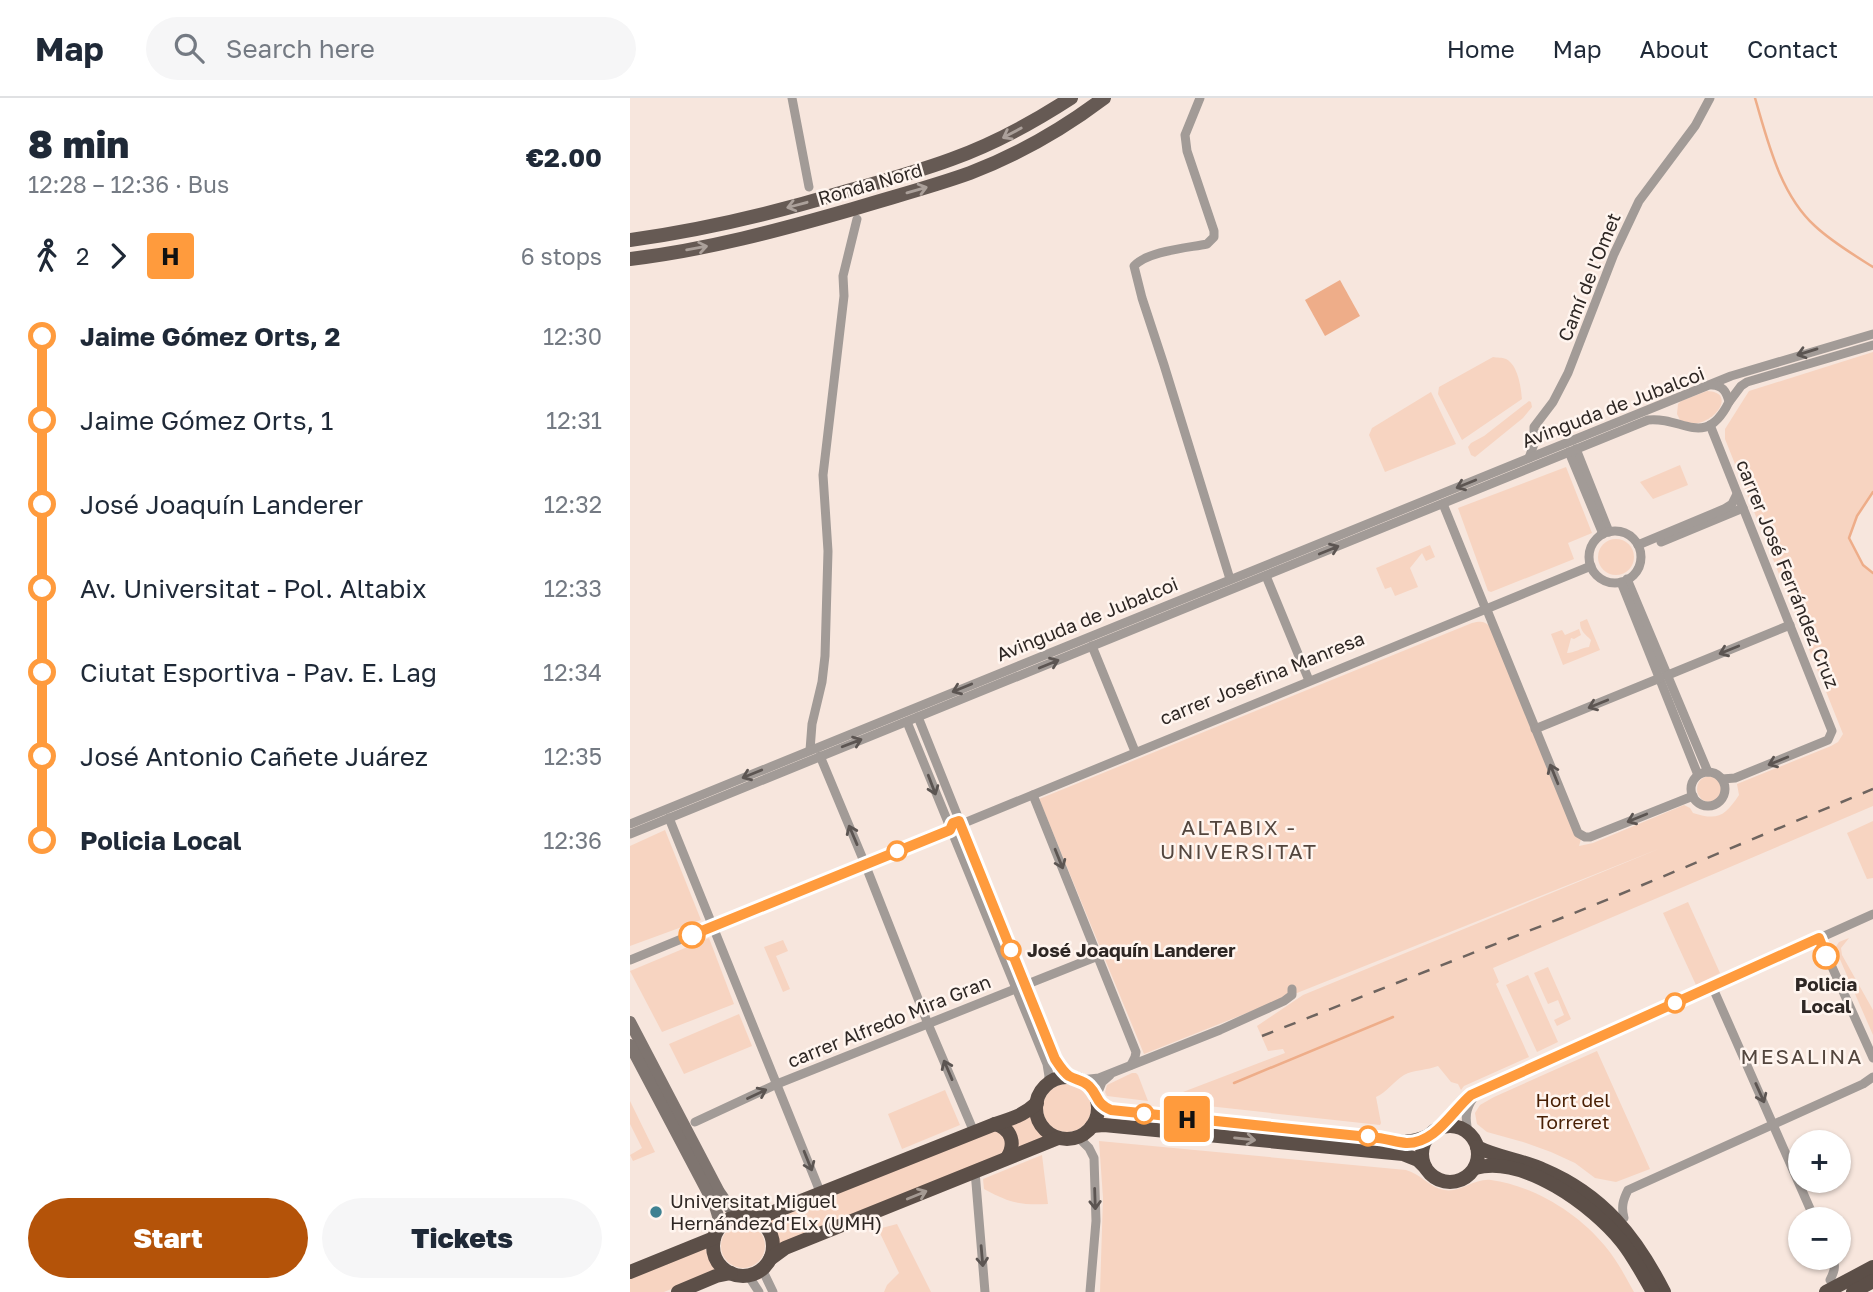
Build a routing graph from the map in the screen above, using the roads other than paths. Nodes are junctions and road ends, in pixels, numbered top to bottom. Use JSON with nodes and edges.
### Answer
{"nodes":[{"id":1,"x":792,"y":98,"type":"edge"},
{"id":2,"x":1071,"y":98,"type":"edge"},
{"id":3,"x":1104,"y":98,"type":"edge"},
{"id":4,"x":1200,"y":98,"type":"edge"},
{"id":5,"x":1710,"y":98,"type":"edge"},
{"id":6,"x":809,"y":187,"type":"dead end"},
{"id":7,"x":857,"y":219,"type":"dead end"},
{"id":8,"x":630,"y":240,"type":"edge"},
{"id":9,"x":630,"y":259,"type":"edge"},
{"id":10,"x":1873,"y":334,"type":"edge"},
{"id":11,"x":1873,"y":345,"type":"edge"},
{"id":12,"x":1710,"y":385,"type":"junction"},
{"id":13,"x":1676,"y":399,"type":"junction"},
{"id":14,"x":1729,"y":402,"type":"junction"},
{"id":15,"x":1677,"y":423,"type":"junction"},
{"id":16,"x":1710,"y":425,"type":"junction"},
{"id":17,"x":1534,"y":439,"type":"junction"},
{"id":18,"x":1552,"y":449,"type":"junction"},
{"id":19,"x":1572,"y":450,"type":"junction"},
{"id":20,"x":1529,"y":458,"type":"junction"},
{"id":21,"x":1737,"y":494,"type":"junction"},
{"id":22,"x":1443,"y":504,"type":"junction"},
{"id":23,"x":1743,"y":508,"type":"junction"},
{"id":24,"x":1726,"y":515,"type":"junction"},
{"id":25,"x":1747,"y":519,"type":"junction"},
{"id":26,"x":1606,"y":533,"type":"junction"},
{"id":27,"x":1639,"y":547,"type":"junction"},
{"id":28,"x":1591,"y":563,"type":"junction"},
{"id":29,"x":1266,"y":576,"type":"junction"},
{"id":30,"x":1230,"y":579,"type":"junction"},
{"id":31,"x":1624,"y":581,"type":"junction"},
{"id":32,"x":1486,"y":608,"type":"junction"},
{"id":33,"x":1790,"y":625,"type":"junction"},
{"id":34,"x":1092,"y":646,"type":"junction"},
{"id":35,"x":1664,"y":676,"type":"junction"},
{"id":36,"x":1308,"y":678,"type":"junction"},
{"id":37,"x":918,"y":718,"type":"junction"},
{"id":38,"x":907,"y":722,"type":"junction"},
{"id":39,"x":1535,"y":729,"type":"junction"},
{"id":40,"x":1134,"y":749,"type":"junction"},
{"id":41,"x":810,"y":750,"type":"junction"},
{"id":42,"x":820,"y":756,"type":"junction"},
{"id":43,"x":1703,"y":773,"type":"junction"},
{"id":44,"x":1722,"y":779,"type":"junction"},
{"id":45,"x":1033,"y":795,"type":"junction"},
{"id":46,"x":1693,"y":796,"type":"junction"},
{"id":47,"x":669,"y":818,"type":"junction"},
{"id":48,"x":959,"y":823,"type":"junction"},
{"id":49,"x":630,"y":824,"type":"edge"},
{"id":50,"x":950,"y":830,"type":"junction"},
{"id":51,"x":630,"y":834,"type":"edge"},
{"id":52,"x":865,"y":864,"type":"junction"},
{"id":53,"x":1873,"y":914,"type":"edge"},
{"id":54,"x":713,"y":926,"type":"junction"},
{"id":55,"x":1819,"y":938,"type":"junction"},
{"id":56,"x":1098,"y":956,"type":"junction"},
{"id":57,"x":630,"y":960,"type":"edge"},
{"id":58,"x":1712,"y":986,"type":"junction"},
{"id":59,"x":1021,"y":987,"type":"junction"},
{"id":60,"x":1292,"y":989,"type":"dead end"},
{"id":61,"x":630,"y":1022,"type":"edge"},
{"id":62,"x":928,"y":1024,"type":"junction"},
{"id":63,"x":630,"y":1045,"type":"edge"},
{"id":64,"x":1136,"y":1052,"type":"junction"},
{"id":65,"x":1873,"y":1058,"type":"edge"},
{"id":66,"x":1147,"y":1059,"type":"junction"},
{"id":67,"x":1127,"y":1066,"type":"junction"},
{"id":68,"x":1873,"y":1077,"type":"edge"},
{"id":69,"x":1076,"y":1079,"type":"junction"},
{"id":70,"x":1048,"y":1083,"type":"junction"},
{"id":71,"x":777,"y":1084,"type":"junction"},
{"id":72,"x":1480,"y":1090,"type":"junction"},
{"id":73,"x":1097,"y":1099,"type":"junction"},
{"id":74,"x":1037,"y":1103,"type":"junction"},
{"id":75,"x":695,"y":1122,"type":"dead end"},
{"id":76,"x":995,"y":1124,"type":"junction"},
{"id":77,"x":1773,"y":1125,"type":"junction"},
{"id":78,"x":1092,"y":1126,"type":"junction"},
{"id":79,"x":974,"y":1132,"type":"junction"},
{"id":80,"x":1434,"y":1132,"type":"junction"},
{"id":81,"x":1468,"y":1132,"type":"junction"},
{"id":82,"x":1078,"y":1137,"type":"junction"},
{"id":83,"x":1058,"y":1138,"type":"junction"},
{"id":84,"x":1477,"y":1147,"type":"junction"},
{"id":85,"x":1007,"y":1158,"type":"junction"},
{"id":86,"x":1425,"y":1167,"type":"junction"},
{"id":87,"x":1475,"y":1168,"type":"junction"},
{"id":88,"x":975,"y":1171,"type":"junction"},
{"id":89,"x":821,"y":1194,"type":"junction"},
{"id":90,"x":1809,"y":1207,"type":"edge"},
{"id":91,"x":739,"y":1216,"type":"junction"},
{"id":92,"x":1624,"y":1218,"type":"dead end"},
{"id":93,"x":756,"y":1219,"type":"junction"},
{"id":94,"x":717,"y":1232,"type":"junction"},
{"id":95,"x":766,"y":1264,"type":"junction"},
{"id":96,"x":1873,"y":1267,"type":"edge"},
{"id":97,"x":1835,"y":1270,"type":"edge"},
{"id":98,"x":630,"y":1272,"type":"edge"},
{"id":99,"x":731,"y":1273,"type":"junction"},
{"id":100,"x":748,"y":1275,"type":"junction"},
{"id":101,"x":1873,"y":1282,"type":"edge"},
{"id":102,"x":1828,"y":1286,"type":"edge"},
{"id":103,"x":678,"y":1292,"type":"edge"},
{"id":104,"x":759,"y":1292,"type":"edge"},
{"id":105,"x":773,"y":1292,"type":"edge"},
{"id":106,"x":985,"y":1292,"type":"edge"},
{"id":107,"x":1090,"y":1292,"type":"edge"},
{"id":108,"x":1653,"y":1292,"type":"edge"},
{"id":109,"x":1664,"y":1292,"type":"edge"},
{"id":110,"x":1853,"y":1292,"type":"edge"}],
"edges":[{"from":1,"to":6,"type":"street"},
{"from":2,"to":8,"type":"main road","name":"Ronda Nord","one_way":true},
{"from":9,"to":3,"type":"main road","name":"Ronda Nord","one_way":true},
{"from":4,"to":30,"type":"street"},
{"from":5,"to":17,"type":"street","name":"Camí de l'Omet"},
{"from":7,"to":41,"type":"street"},
{"from":10,"to":12,"type":"street","one_way":true},
{"from":11,"to":14,"type":"street"},
{"from":12,"to":13,"type":"street","name":"Avinguda de Jubalcoi"},
{"from":12,"to":14,"type":"street","name":"Avinguda de Jubalcoi"},
{"from":13,"to":15,"type":"street"},
{"from":13,"to":18,"type":"street","name":"Avinguda de Jubalcoi"},
{"from":14,"to":16,"type":"street","name":"Avinguda de Jubalcoi"},
{"from":15,"to":16,"type":"street","name":"Avinguda de Jubalcoi"},
{"from":15,"to":19,"type":"street","name":"Avinguda de Jubalcoi"},
{"from":16,"to":21,"type":"street","name":"carrer José Ferrández Cruz"},
{"from":17,"to":18,"type":"street"},
{"from":17,"to":20,"type":"street","name":"Camí de l'Omet"},
{"from":18,"to":20,"type":"street","name":"Avinguda de Jubalcoi"},
{"from":19,"to":22,"type":"street","name":"Avinguda de Jubalcoi"},
{"from":19,"to":26,"type":"street"},
{"from":20,"to":30,"type":"street","name":"Avinguda de Jubalcoi","one_way":true},
{"from":21,"to":23,"type":"street","name":"carrer José Ferrández Cruz"},
{"from":21,"to":27,"type":"street"},
{"from":29,"to":22,"type":"street","name":"Avinguda de Jubalcoi","one_way":true},
{"from":22,"to":32,"type":"street"},
{"from":23,"to":24,"type":"street"},
{"from":23,"to":25,"type":"street","name":"carrer José Ferrández Cruz"},
{"from":24,"to":25,"type":"street"},
{"from":24,"to":27,"type":"street"},
{"from":25,"to":33,"type":"street","name":"carrer José Ferrández Cruz"},
{"from":26,"to":27,"type":"street"},
{"from":26,"to":28,"type":"street"},
{"from":27,"to":31,"type":"street"},
{"from":28,"to":31,"type":"street"},
{"from":28,"to":32,"type":"street","name":"carrer Josefina Manresa"},
{"from":29,"to":34,"type":"street","name":"Avinguda de Jubalcoi"},
{"from":29,"to":36,"type":"street"},
{"from":30,"to":41,"type":"street","name":"Avinguda de Jubalcoi","one_way":true},
{"from":31,"to":35,"type":"street"},
{"from":32,"to":36,"type":"street","name":"carrer Josefina Manresa"},
{"from":32,"to":39,"type":"street"},
{"from":32,"to":45,"type":"street","name":"carrer Josefina Manresa"},
{"from":33,"to":35,"type":"street","one_way":true},
{"from":33,"to":44,"type":"street","name":"carrer José Ferrández Cruz","one_way":true},
{"from":37,"to":34,"type":"street","name":"Avinguda de Jubalcoi","one_way":true},
{"from":34,"to":40,"type":"street"},
{"from":35,"to":39,"type":"street","one_way":true},
{"from":35,"to":43,"type":"street"},
{"from":36,"to":40,"type":"street","name":"carrer Josefina Manresa"},
{"from":37,"to":38,"type":"street","name":"Avinguda de Jubalcoi"},
{"from":37,"to":48,"type":"street"},
{"from":42,"to":38,"type":"street","name":"Avinguda de Jubalcoi","one_way":true},
{"from":38,"to":50,"type":"street","one_way":true},
{"from":46,"to":39,"type":"street","one_way":true},
{"from":40,"to":48,"type":"street","name":"carrer Josefina Manresa"},
{"from":41,"to":49,"type":"street","name":"Avinguda de Jubalcoi","one_way":true},
{"from":42,"to":47,"type":"street","name":"Avinguda de Jubalcoi"},
{"from":52,"to":42,"type":"street","one_way":true},
{"from":43,"to":44,"type":"street"},
{"from":43,"to":46,"type":"street"},
{"from":44,"to":46,"type":"street"},
{"from":45,"to":48,"type":"street","name":"carrer Josefina Manresa"},
{"from":45,"to":56,"type":"street","one_way":true},
{"from":47,"to":51,"type":"street","name":"Avinguda de Jubalcoi"},
{"from":47,"to":54,"type":"street"},
{"from":48,"to":50,"type":"street"},
{"from":48,"to":59,"type":"street"},
{"from":50,"to":52,"type":"street"},
{"from":50,"to":59,"type":"street"},
{"from":52,"to":54,"type":"street"},
{"from":52,"to":62,"type":"street"},
{"from":53,"to":55,"type":"street"},
{"from":54,"to":57,"type":"street"},
{"from":54,"to":71,"type":"street"},
{"from":55,"to":58,"type":"street"},
{"from":55,"to":65,"type":"street"},
{"from":56,"to":59,"type":"street","name":"carrer Alfredo Mira Gran"},
{"from":56,"to":64,"type":"street"},
{"from":58,"to":72,"type":"street"},
{"from":58,"to":77,"type":"street","one_way":true},
{"from":59,"to":62,"type":"street","name":"carrer Alfredo Mira Gran"},
{"from":59,"to":69,"type":"street"},
{"from":59,"to":70,"type":"street"},
{"from":60,"to":66,"type":"street"},
{"from":61,"to":91,"type":"main road"},
{"from":62,"to":71,"type":"street","name":"carrer Alfredo Mira Gran"},
{"from":79,"to":62,"type":"street","one_way":true},
{"from":63,"to":94,"type":"main road"},
{"from":64,"to":66,"type":"street"},
{"from":64,"to":67,"type":"street"},
{"from":66,"to":67,"type":"street"},
{"from":67,"to":69,"type":"street"},
{"from":67,"to":73,"type":"street"},
{"from":68,"to":77,"type":"street"},
{"from":69,"to":70,"type":"highway"},
{"from":69,"to":73,"type":"highway"},
{"from":70,"to":74,"type":"highway"},
{"from":75,"to":71,"type":"street","name":"carrer Alfredo Mira Gran","one_way":true},
{"from":71,"to":89,"type":"street","one_way":true},
{"from":72,"to":80,"type":"street"},
{"from":72,"to":81,"type":"street"},
{"from":73,"to":78,"type":"highway"},
{"from":73,"to":80,"type":"highway"},
{"from":74,"to":76,"type":"highway"},
{"from":74,"to":83,"type":"highway"},
{"from":76,"to":79,"type":"highway"},
{"from":76,"to":85,"type":"highway"},
{"from":77,"to":90,"type":"street"},
{"from":77,"to":92,"type":"street"},
{"from":78,"to":82,"type":"highway"},
{"from":78,"to":86,"type":"highway","one_way":true},
{"from":79,"to":89,"type":"highway"},
{"from":80,"to":81,"type":"highway"},
{"from":80,"to":86,"type":"highway"},
{"from":81,"to":84,"type":"highway"},
{"from":82,"to":83,"type":"highway"},
{"from":82,"to":107,"type":"street","one_way":true},
{"from":83,"to":85,"type":"highway"},
{"from":84,"to":87,"type":"highway"},
{"from":84,"to":109,"type":"highway"},
{"from":85,"to":88,"type":"highway"},
{"from":86,"to":87,"type":"highway"},
{"from":87,"to":108,"type":"highway"},
{"from":95,"to":88,"type":"highway","one_way":true},
{"from":88,"to":106,"type":"street","one_way":true},
{"from":89,"to":93,"type":"highway"},
{"from":91,"to":93,"type":"highway"},
{"from":91,"to":94,"type":"highway"},
{"from":93,"to":95,"type":"highway"},
{"from":94,"to":98,"type":"highway"},
{"from":94,"to":99,"type":"highway"},
{"from":95,"to":100,"type":"highway"},
{"from":95,"to":105,"type":"street"},
{"from":96,"to":102,"type":"highway"},
{"from":97,"to":102,"type":"street"},
{"from":99,"to":100,"type":"highway"},
{"from":99,"to":103,"type":"highway"},
{"from":100,"to":104,"type":"street"},
{"from":101,"to":110,"type":"highway"}]}
